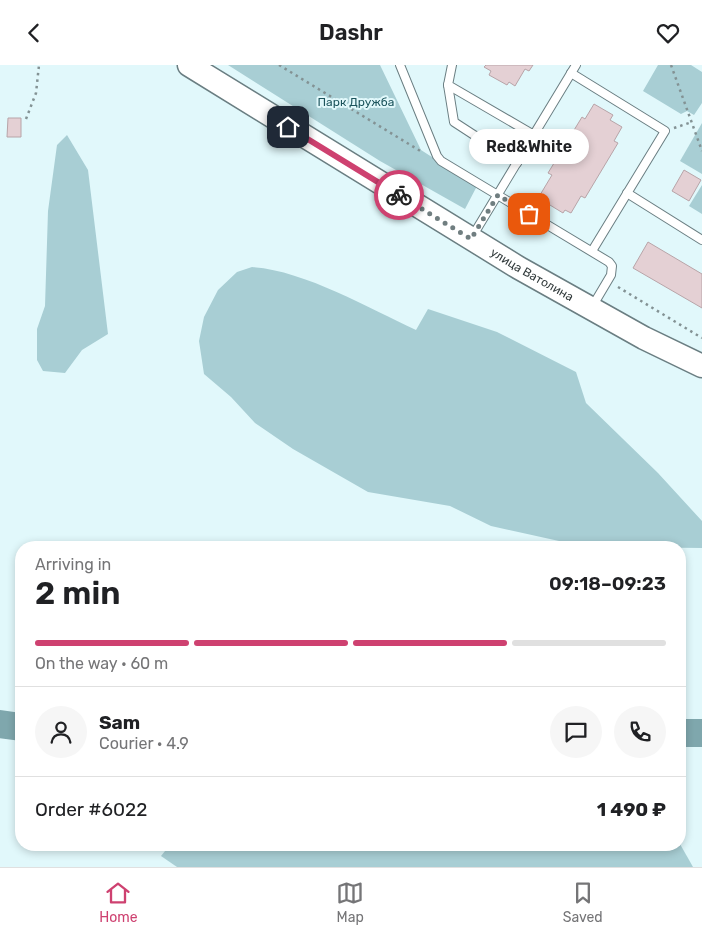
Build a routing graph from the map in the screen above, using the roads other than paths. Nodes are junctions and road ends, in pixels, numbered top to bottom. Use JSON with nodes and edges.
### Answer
{"nodes":[{"id":1,"x":189,"y":65,"type":"edge"},
{"id":2,"x":452,"y":65,"type":"edge"},
{"id":3,"x":576,"y":65,"type":"edge"},
{"id":4,"x":402,"y":67,"type":"edge"},
{"id":5,"x":571,"y":73,"type":"junction"},
{"id":6,"x":448,"y":85,"type":"junction"},
{"id":7,"x":534,"y":135,"type":"junction"},
{"id":8,"x":517,"y":163,"type":"junction"},
{"id":9,"x":627,"y":193,"type":"junction"},
{"id":10,"x":498,"y":195,"type":"junction"},
{"id":11,"x":471,"y":239,"type":"junction"},
{"id":12,"x":702,"y":239,"type":"edge"},
{"id":13,"x":592,"y":251,"type":"junction"},
{"id":14,"x":591,"y":309,"type":"junction"},
{"id":15,"x":702,"y":366,"type":"edge"}],
"edges":[{"from":1,"to":11,"type":"street","name":"улица Ватолина"},
{"from":2,"to":6,"type":"lane"},
{"from":3,"to":5,"type":"lane"},
{"from":4,"to":10,"type":"lane"},
{"from":5,"to":7,"type":"lane"},
{"from":5,"to":9,"type":"lane"},
{"from":6,"to":7,"type":"lane"},
{"from":6,"to":8,"type":"lane"},
{"from":7,"to":8,"type":"lane"},
{"from":8,"to":10,"type":"lane"},
{"from":9,"to":12,"type":"lane"},
{"from":9,"to":13,"type":"lane"},
{"from":10,"to":11,"type":"lane"},
{"from":10,"to":13,"type":"lane"},
{"from":11,"to":14,"type":"street","name":"улица Ватолина"},
{"from":13,"to":14,"type":"lane"},
{"from":14,"to":15,"type":"street","name":"улица Ватолина"}]}
